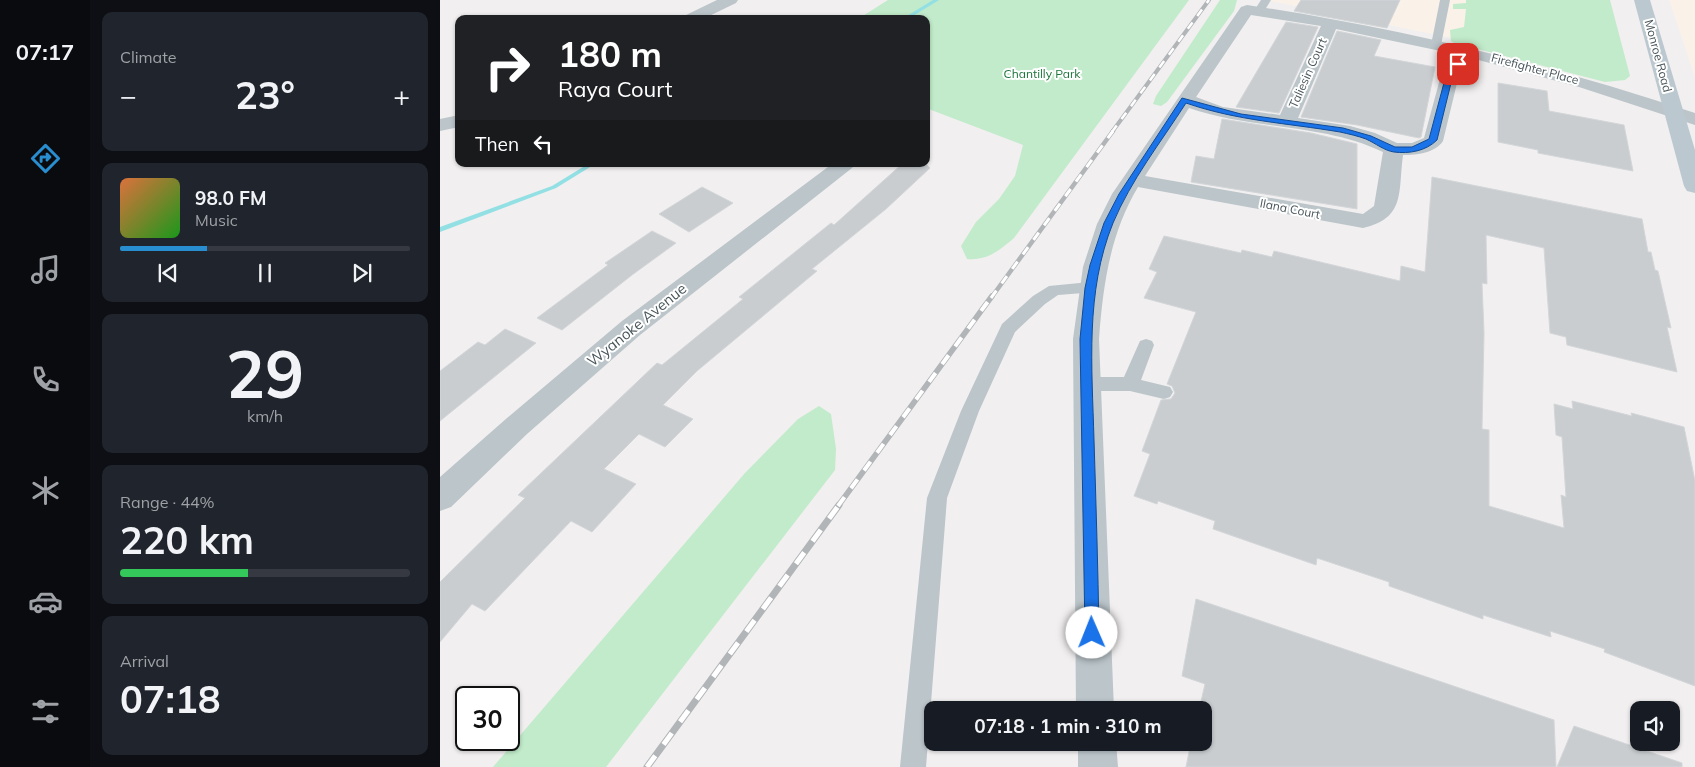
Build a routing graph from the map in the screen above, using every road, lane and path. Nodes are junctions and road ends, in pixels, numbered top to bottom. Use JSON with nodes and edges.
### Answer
{"nodes":[{"id":1,"x":730,"y":0,"type":"edge"},
{"id":2,"x":1445,"y":0,"type":"edge"},
{"id":3,"x":1642,"y":0,"type":"edge"},
{"id":4,"x":1257,"y":7,"type":"edge"},
{"id":5,"x":698,"y":15,"type":"edge"},
{"id":6,"x":1330,"y":24,"type":"junction"},
{"id":7,"x":1436,"y":45,"type":"junction"},
{"id":8,"x":1466,"y":51,"type":"junction"},
{"id":9,"x":1184,"y":100,"type":"junction"},
{"id":10,"x":1673,"y":112,"type":"junction"},
{"id":11,"x":1695,"y":119,"type":"edge"},
{"id":12,"x":455,"y":122,"type":"edge"},
{"id":13,"x":1286,"y":123,"type":"junction"},
{"id":14,"x":440,"y":125,"type":"edge"},
{"id":15,"x":1394,"y":149,"type":"junction"},
{"id":16,"x":841,"y":167,"type":"edge"},
{"id":17,"x":1132,"y":180,"type":"junction"},
{"id":18,"x":1695,"y":186,"type":"edge"},
{"id":19,"x":1090,"y":288,"type":"junction"},
{"id":20,"x":1146,"y":345,"type":"dead end"},
{"id":21,"x":1087,"y":384,"type":"junction"},
{"id":22,"x":1130,"y":384,"type":"junction"},
{"id":23,"x":1164,"y":392,"type":"dead end"},
{"id":24,"x":440,"y":497,"type":"edge"},
{"id":25,"x":1095,"y":701,"type":"edge"},
{"id":26,"x":1097,"y":751,"type":"edge"},
{"id":27,"x":913,"y":767,"type":"edge"},
{"id":28,"x":1098,"y":767,"type":"edge"}],
"edges":[{"from":1,"to":5,"type":"street"},
{"from":2,"to":7,"type":"lane"},
{"from":3,"to":10,"type":"main road","name":"Monroe Road"},
{"from":4,"to":6,"type":"street","name":"Firefighter Place"},
{"from":4,"to":9,"type":"street"},
{"from":6,"to":7,"type":"street","name":"Firefighter Place"},
{"from":6,"to":13,"type":"street","name":"Taliesin Court"},
{"from":7,"to":8,"type":"street","name":"Firefighter Place"},
{"from":8,"to":10,"type":"street","name":"Firefighter Place"},
{"from":8,"to":15,"type":"street"},
{"from":9,"to":13,"type":"street"},
{"from":9,"to":17,"type":"street"},
{"from":10,"to":11,"type":"street","name":"Firefighter Place"},
{"from":10,"to":18,"type":"main road","name":"Monroe Road"},
{"from":12,"to":14,"type":"street"},
{"from":13,"to":15,"type":"street"},
{"from":15,"to":17,"type":"street","name":"Ilana Court"},
{"from":16,"to":24,"type":"street","name":"Wyanoke Avenue"},
{"from":17,"to":19,"type":"street"},
{"from":19,"to":21,"type":"street"},
{"from":19,"to":27,"type":"lane"},
{"from":20,"to":22,"type":"lane"},
{"from":21,"to":22,"type":"lane"},
{"from":21,"to":25,"type":"street"},
{"from":22,"to":23,"type":"lane"},
{"from":26,"to":28,"type":"street"}]}
